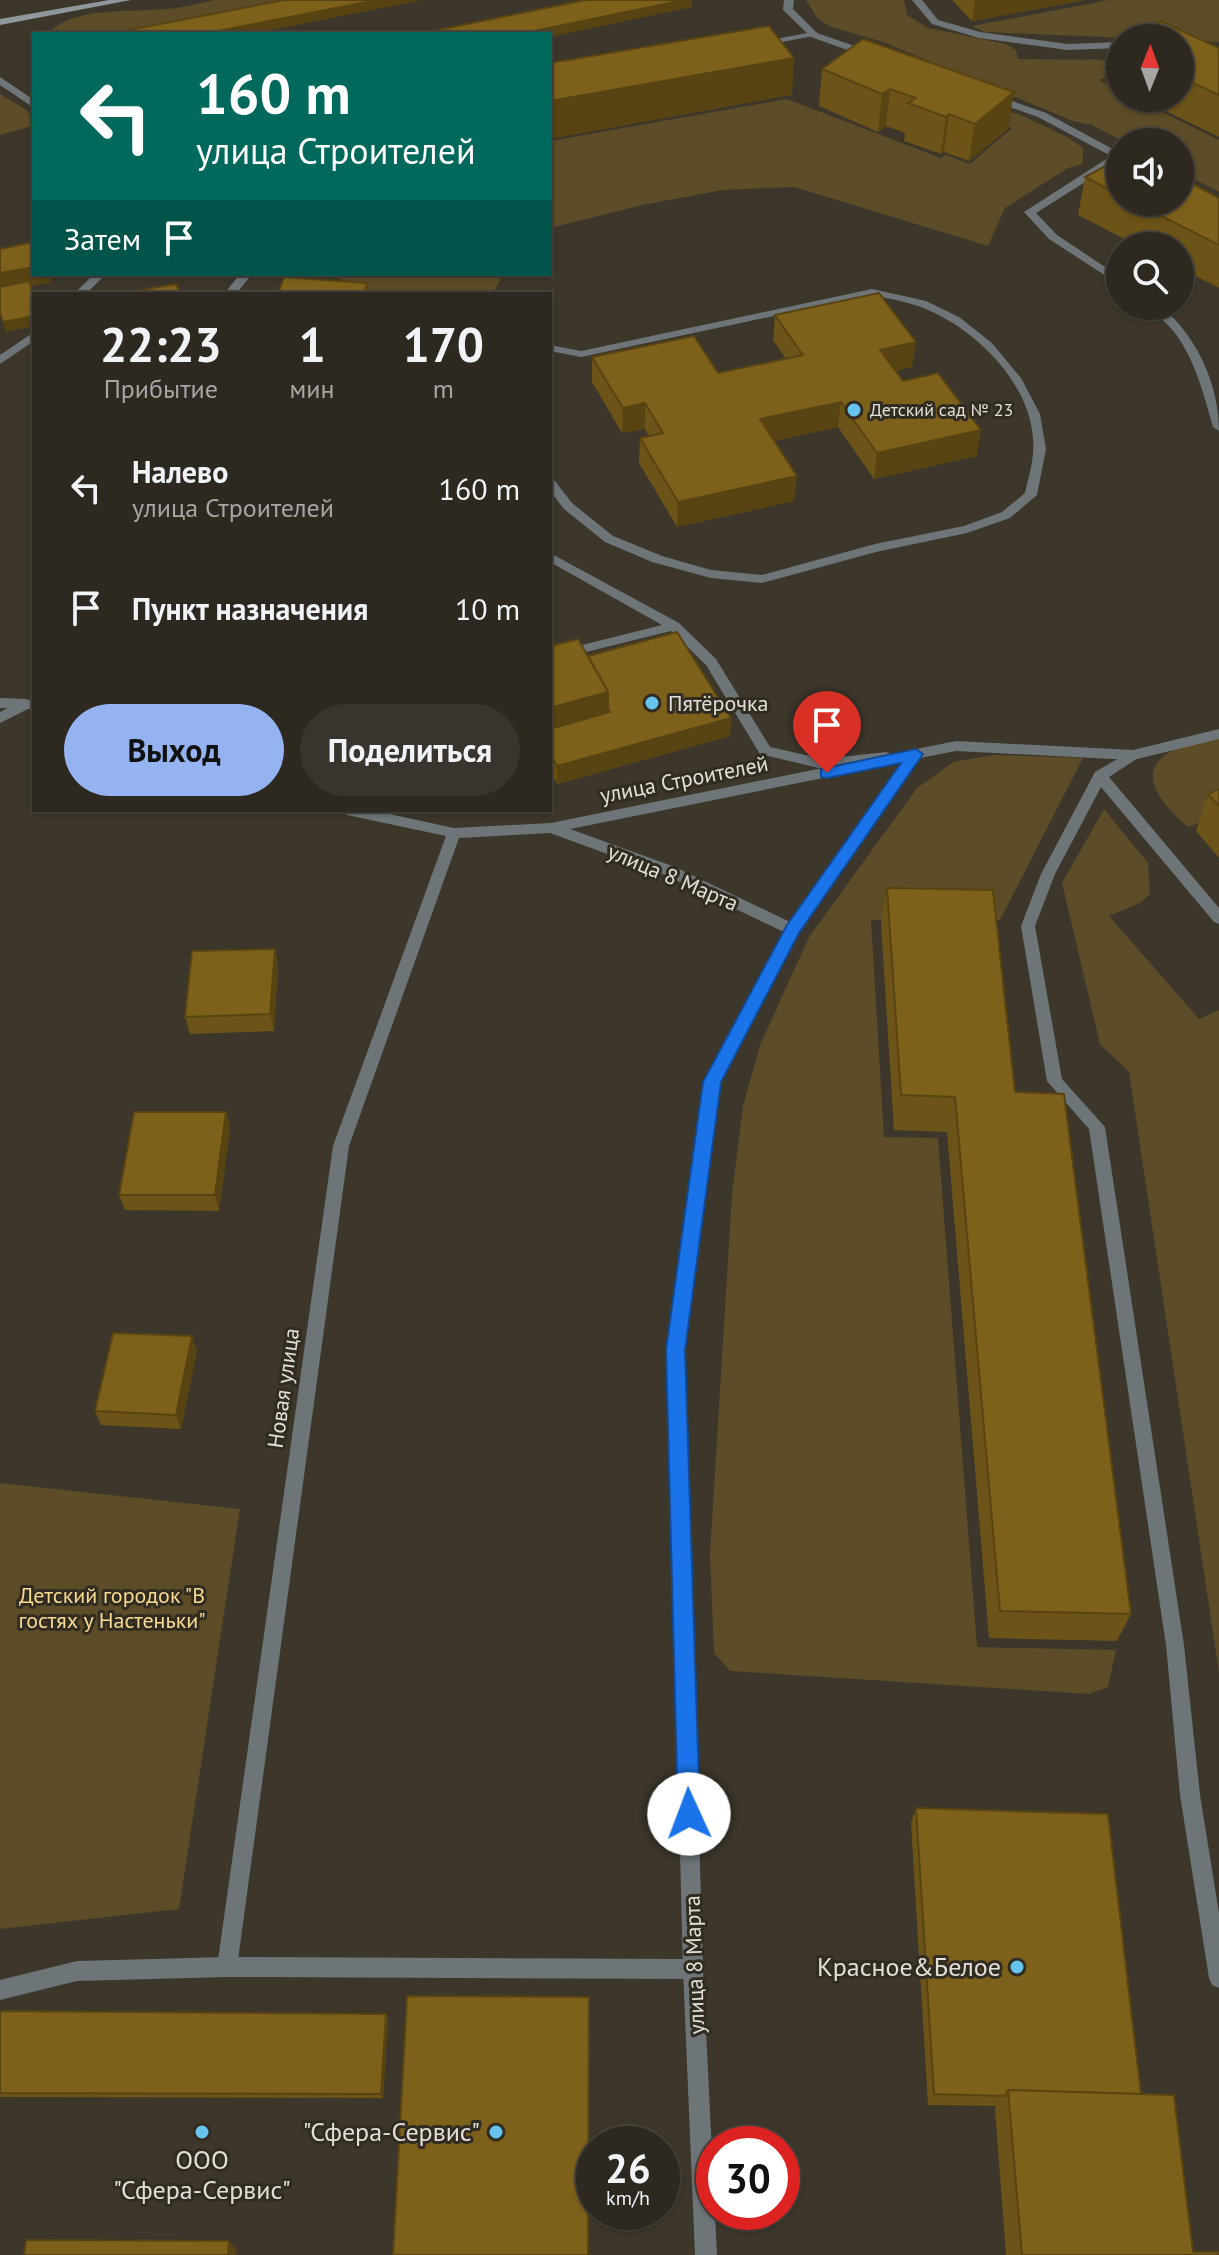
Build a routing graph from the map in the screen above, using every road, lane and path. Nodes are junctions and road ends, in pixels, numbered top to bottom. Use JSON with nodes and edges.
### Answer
{"nodes":[{"id":1,"x":126,"y":0,"type":"edge"},
{"id":2,"x":789,"y":0,"type":"edge"},
{"id":3,"x":917,"y":0,"type":"edge"},
{"id":4,"x":0,"y":22,"type":"edge"},
{"id":5,"x":814,"y":35,"type":"junction"},
{"id":6,"x":752,"y":46,"type":"edge"},
{"id":7,"x":1106,"y":46,"type":"edge"},
{"id":8,"x":885,"y":60,"type":"edge"},
{"id":9,"x":0,"y":80,"type":"edge"},
{"id":10,"x":985,"y":95,"type":"edge"},
{"id":11,"x":32,"y":104,"type":"edge"},
{"id":12,"x":1106,"y":149,"type":"edge"},
{"id":13,"x":1106,"y":164,"type":"edge"},
{"id":14,"x":1106,"y":273,"type":"edge"},
{"id":15,"x":98,"y":276,"type":"edge"},
{"id":16,"x":82,"y":292,"type":"edge"},
{"id":17,"x":1170,"y":320,"type":"edge"},
{"id":18,"x":32,"y":337,"type":"edge"},
{"id":19,"x":552,"y":348,"type":"edge"},
{"id":20,"x":0,"y":361,"type":"edge"},
{"id":21,"x":1219,"y":427,"type":"edge"},
{"id":22,"x":552,"y":486,"type":"edge"},
{"id":23,"x":552,"y":558,"type":"edge"},
{"id":24,"x":674,"y":626,"type":"junction"},
{"id":25,"x":552,"y":656,"type":"edge"},
{"id":26,"x":0,"y":703,"type":"edge"},
{"id":27,"x":30,"y":704,"type":"edge"},
{"id":28,"x":0,"y":718,"type":"edge"},
{"id":29,"x":1219,"y":734,"type":"edge"},
{"id":30,"x":916,"y":754,"type":"junction"},
{"id":31,"x":1133,"y":755,"type":"junction"},
{"id":32,"x":1100,"y":776,"type":"junction"},
{"id":33,"x":356,"y":812,"type":"edge"},
{"id":34,"x":551,"y":828,"type":"junction"},
{"id":35,"x":454,"y":833,"type":"junction"},
{"id":36,"x":1219,"y":918,"type":"edge"},
{"id":37,"x":793,"y":930,"type":"junction"},
{"id":38,"x":227,"y":1967,"type":"junction"},
{"id":39,"x":693,"y":1969,"type":"junction"},
{"id":40,"x":1219,"y":1978,"type":"edge"},
{"id":41,"x":0,"y":1990,"type":"edge"},
{"id":42,"x":706,"y":2255,"type":"edge"}],
"edges":[{"from":1,"to":4,"type":"main road"},
{"from":2,"to":5,"type":"street"},
{"from":3,"to":7,"type":"street"},
{"from":5,"to":6,"type":"street"},
{"from":5,"to":8,"type":"street"},
{"from":9,"to":11,"type":"street"},
{"from":10,"to":12,"type":"street"},
{"from":13,"to":14,"type":"street"},
{"from":15,"to":16,"type":"street"},
{"from":17,"to":21,"type":"street"},
{"from":18,"to":20,"type":"street"},
{"from":19,"to":22,"type":"street"},
{"from":23,"to":24,"type":"street"},
{"from":24,"to":25,"type":"street"},
{"from":24,"to":30,"type":"street"},
{"from":26,"to":27,"type":"street"},
{"from":27,"to":28,"type":"street"},
{"from":29,"to":31,"type":"street","name":"улица Строителей"},
{"from":30,"to":31,"type":"street","name":"улица Строителей"},
{"from":30,"to":34,"type":"street","name":"улица Строителей"},
{"from":30,"to":37,"type":"street","name":"улица 8 Марта"},
{"from":31,"to":32,"type":"street"},
{"from":32,"to":36,"type":"street"},
{"from":32,"to":40,"type":"street"},
{"from":33,"to":35,"type":"street","name":"улица Строителей"},
{"from":34,"to":35,"type":"street","name":"улица Строителей"},
{"from":34,"to":37,"type":"street","name":"улица 8 Марта"},
{"from":35,"to":38,"type":"street","name":"Новая улица"},
{"from":37,"to":39,"type":"street","name":"улица 8 Марта"},
{"from":38,"to":39,"type":"street"},
{"from":38,"to":41,"type":"street"},
{"from":39,"to":42,"type":"street","name":"улица 8 Марта"}]}
